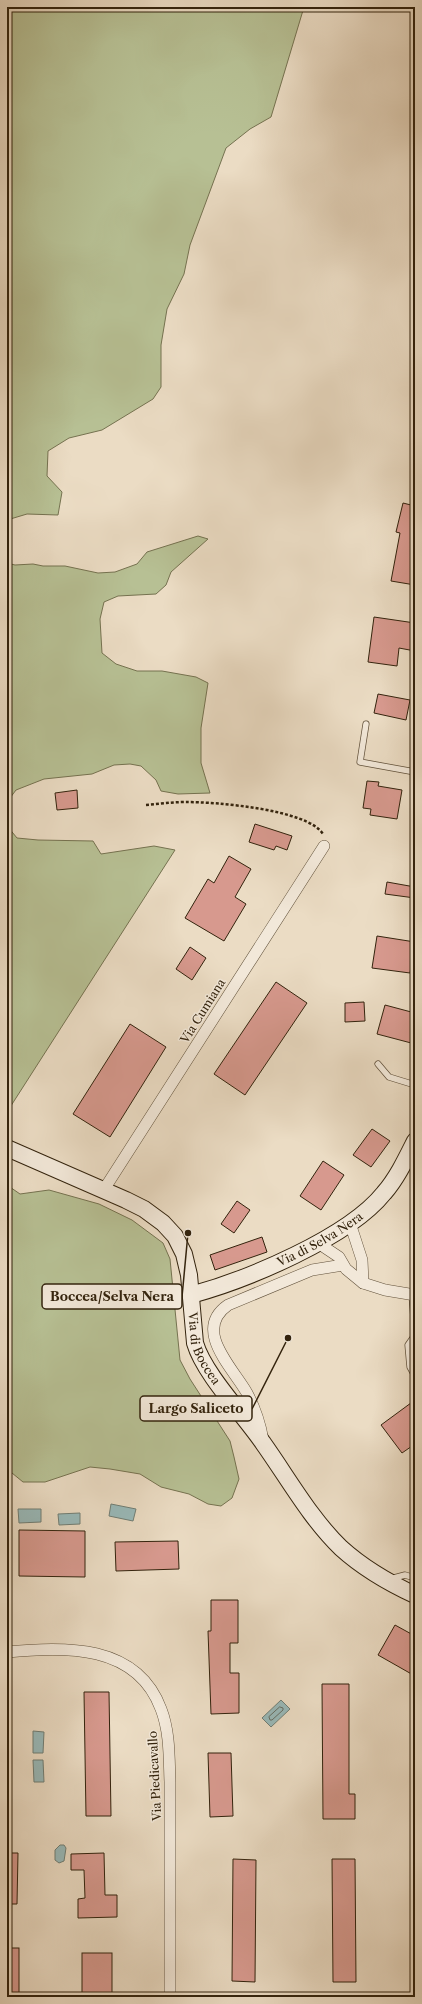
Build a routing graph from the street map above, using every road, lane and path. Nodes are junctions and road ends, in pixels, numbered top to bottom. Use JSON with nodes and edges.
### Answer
{"nodes":[{"id":1,"x":366,"y":724,"type":"dead end"},
{"id":2,"x":415,"y":772,"type":"edge"},
{"id":3,"x":146,"y":805,"type":"dead end"},
{"id":4,"x":324,"y":846,"type":"joint"},
{"id":5,"x":378,"y":1064,"type":"dead end"},
{"id":6,"x":415,"y":1085,"type":"edge"},
{"id":7,"x":415,"y":1141,"type":"edge"},
{"id":8,"x":7,"y":1148,"type":"edge"},
{"id":9,"x":103,"y":1191,"type":"junction"},
{"id":10,"x":350,"y":1223,"type":"junction"},
{"id":11,"x":318,"y":1243,"type":"junction"},
{"id":12,"x":343,"y":1265,"type":"junction"},
{"id":13,"x":363,"y":1283,"type":"junction"},
{"id":14,"x":191,"y":1294,"type":"junction"},
{"id":15,"x":413,"y":1295,"type":"edge"},
{"id":16,"x":415,"y":1334,"type":"edge"},
{"id":17,"x":415,"y":1376,"type":"edge"},
{"id":18,"x":263,"y":1442,"type":"junction"},
{"id":19,"x":415,"y":1578,"type":"edge"},
{"id":20,"x":387,"y":1581,"type":"junction"},
{"id":21,"x":415,"y":1595,"type":"edge"},
{"id":22,"x":7,"y":1652,"type":"edge"},
{"id":23,"x":170,"y":1997,"type":"edge"}],
"edges":[{"from":1,"to":2,"type":"lane"},
{"from":3,"to":4,"type":"path"},
{"from":4,"to":9,"type":"street","name":"Via Cumiana"},
{"from":5,"to":6,"type":"lane"},
{"from":7,"to":10,"type":"main road","name":"Via di Selva Nera"},
{"from":8,"to":9,"type":"main road","name":"Via di Boccea"},
{"from":9,"to":14,"type":"main road","name":"Via di Boccea"},
{"from":10,"to":11,"type":"main road","name":"Via di Selva Nera"},
{"from":10,"to":13,"type":"street"},
{"from":11,"to":12,"type":"street"},
{"from":11,"to":14,"type":"main road","name":"Via di Selva Nera"},
{"from":12,"to":13,"type":"street"},
{"from":12,"to":18,"type":"street"},
{"from":13,"to":15,"type":"street"},
{"from":14,"to":18,"type":"main road","name":"Via di Boccea"},
{"from":15,"to":16,"type":"lane"},
{"from":16,"to":17,"type":"lane"},
{"from":18,"to":20,"type":"main road","name":"Via di Boccea"},
{"from":19,"to":20,"type":"lane"},
{"from":20,"to":21,"type":"main road","name":"Via di Boccea"},
{"from":22,"to":23,"type":"street","name":"Via Piedicavallo"}]}
